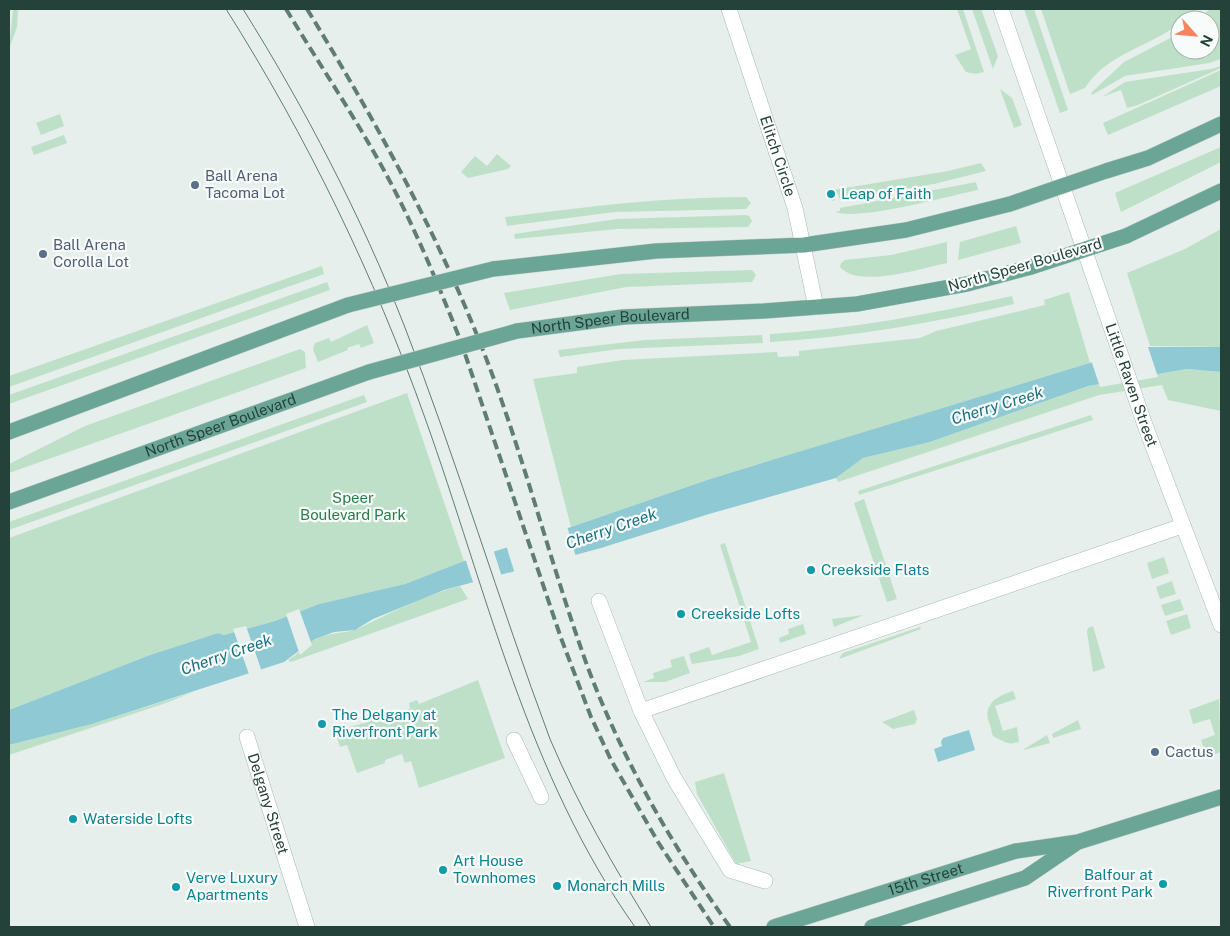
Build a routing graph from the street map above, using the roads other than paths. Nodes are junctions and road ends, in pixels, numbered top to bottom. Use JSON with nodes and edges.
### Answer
{"nodes":[{"id":1,"x":729,"y":9,"type":"edge"},
{"id":2,"x":1001,"y":9,"type":"edge"},
{"id":3,"x":1221,"y":124,"type":"edge"},
{"id":4,"x":1221,"y":190,"type":"edge"},
{"id":5,"x":804,"y":245,"type":"junction"},
{"id":6,"x":816,"y":307,"type":"junction"},
{"id":7,"x":9,"y":432,"type":"edge"},
{"id":8,"x":9,"y":502,"type":"edge"},
{"id":9,"x":1182,"y":526,"type":"junction"},
{"id":10,"x":599,"y":601,"type":"dead end"},
{"id":11,"x":1221,"y":625,"type":"edge"},
{"id":12,"x":641,"y":711,"type":"junction"},
{"id":13,"x":247,"y":737,"type":"dead end"},
{"id":14,"x":514,"y":740,"type":"dead end"},
{"id":15,"x":1221,"y":797,"type":"edge"},
{"id":16,"x":541,"y":798,"type":"dead end"},
{"id":17,"x":1078,"y":842,"type":"junction"},
{"id":18,"x":764,"y":881,"type":"dead end"},
{"id":19,"x":307,"y":927,"type":"edge"},
{"id":20,"x":774,"y":927,"type":"edge"},
{"id":21,"x":872,"y":927,"type":"edge"}],
"edges":[{"from":1,"to":5,"type":"street","name":"Elitch Circle"},
{"from":2,"to":9,"type":"street","name":"Little Raven Street"},
{"from":3,"to":5,"type":"main road","bridge":true},
{"from":4,"to":6,"type":"main road","name":"North Speer Boulevard","bridge":true},
{"from":5,"to":6,"type":"street","name":"Elitch Circle"},
{"from":5,"to":7,"type":"main road","bridge":true},
{"from":6,"to":8,"type":"main road","name":"North Speer Boulevard","bridge":true},
{"from":9,"to":11,"type":"street","name":"Little Raven Street"},
{"from":9,"to":12,"type":"street"},
{"from":10,"to":12,"type":"street"},
{"from":12,"to":18,"type":"street"},
{"from":13,"to":19,"type":"street","name":"Delgany Street"},
{"from":14,"to":16,"type":"street"},
{"from":15,"to":17,"type":"main road","name":"15th Street"},
{"from":17,"to":20,"type":"main road","name":"15th Street"},
{"from":17,"to":21,"type":"main road","name":"15th Street"}]}
